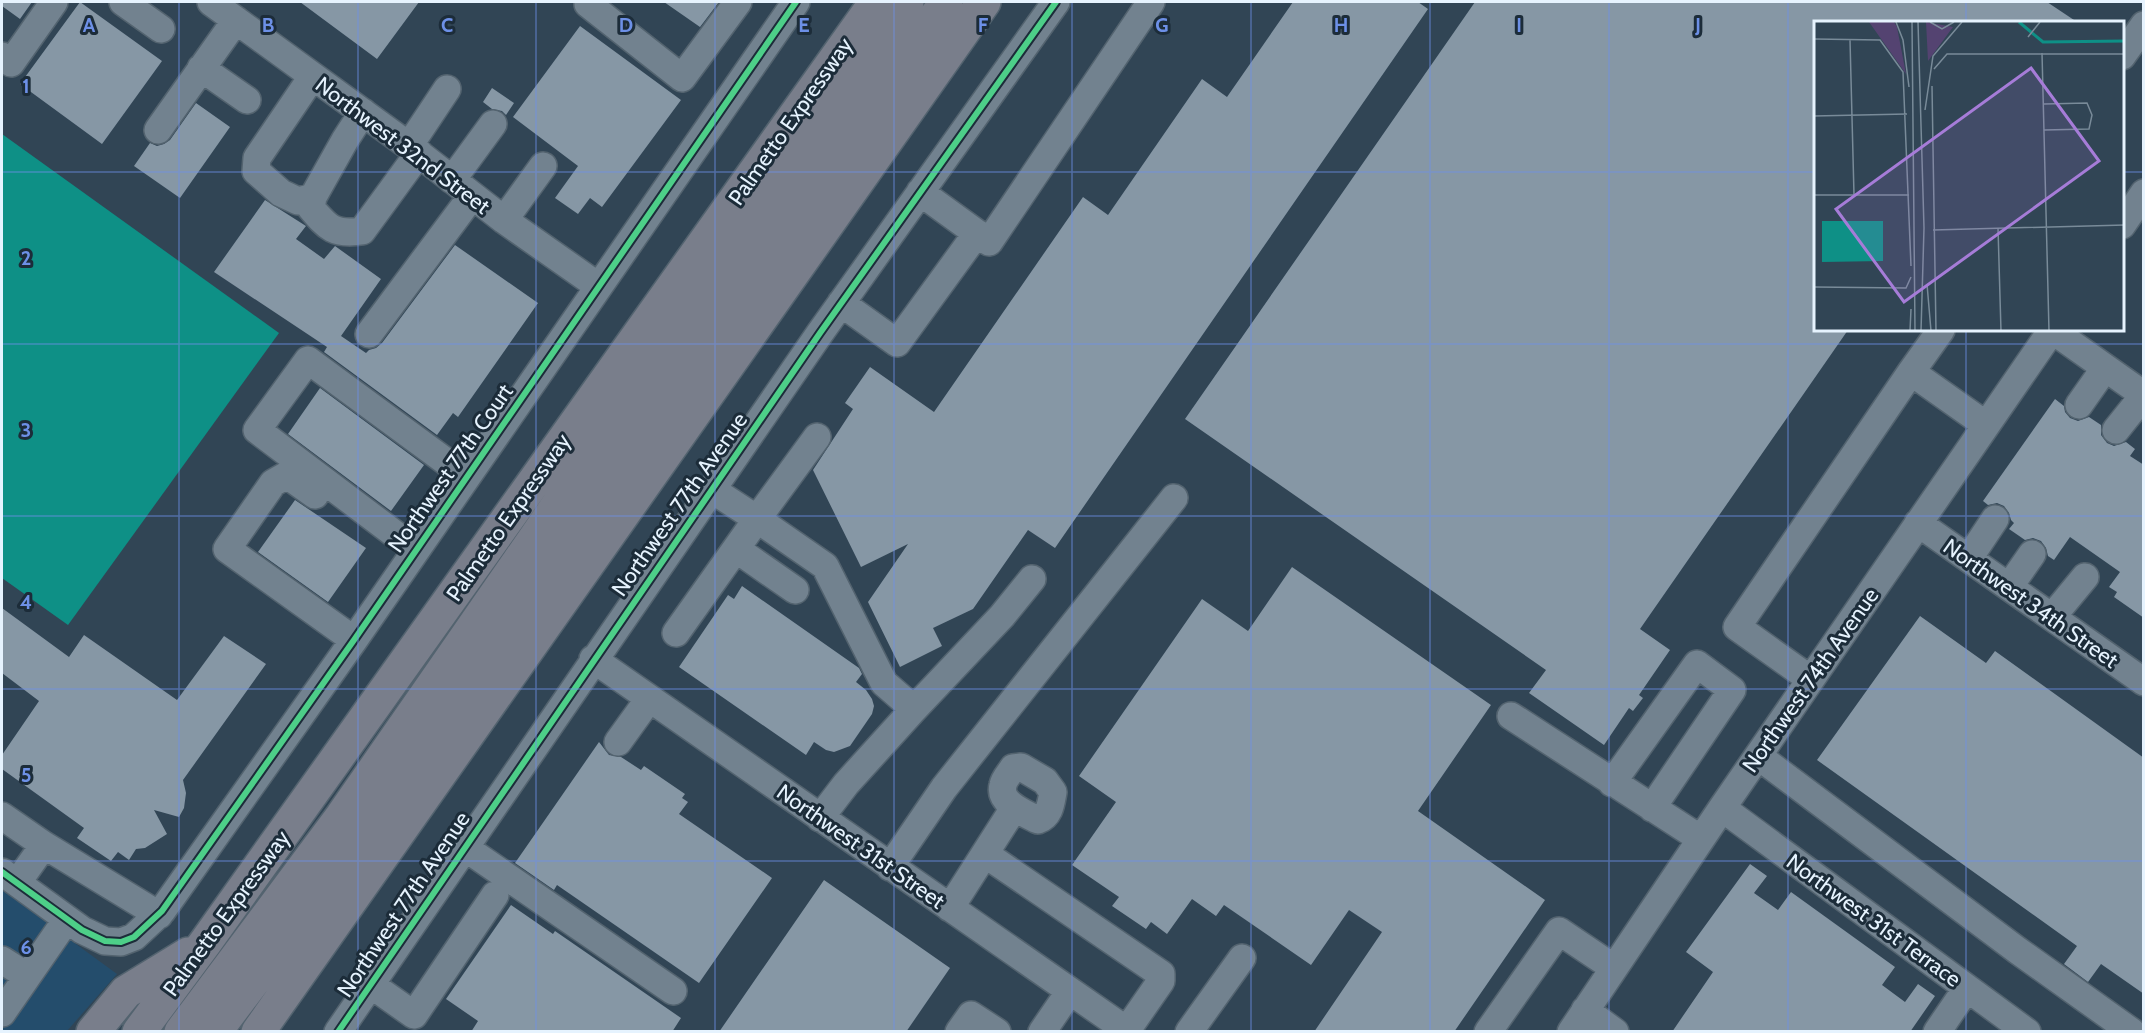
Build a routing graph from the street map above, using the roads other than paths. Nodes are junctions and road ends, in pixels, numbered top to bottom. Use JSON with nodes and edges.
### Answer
{"nodes":[{"id":1,"x":54,"y":2,"type":"edge"},
{"id":2,"x":123,"y":2,"type":"edge"},
{"id":3,"x":211,"y":2,"type":"edge"},
{"id":4,"x":590,"y":2,"type":"edge"},
{"id":5,"x":738,"y":2,"type":"edge"},
{"id":6,"x":796,"y":2,"type":"edge"},
{"id":7,"x":876,"y":2,"type":"edge"},
{"id":8,"x":907,"y":2,"type":"edge"},
{"id":9,"x":946,"y":2,"type":"edge"},
{"id":10,"x":984,"y":2,"type":"edge"},
{"id":11,"x":1056,"y":2,"type":"edge"},
{"id":12,"x":1151,"y":2,"type":"edge"},
{"id":13,"x":236,"y":20,"type":"junction"},
{"id":14,"x":2144,"y":25,"type":"edge"},
{"id":15,"x":161,"y":29,"type":"dead end"},
{"id":16,"x":2124,"y":53,"type":"edge"},
{"id":17,"x":2,"y":56,"type":"edge"},
{"id":18,"x":201,"y":68,"type":"junction"},
{"id":19,"x":312,"y":76,"type":"junction"},
{"id":20,"x":447,"y":89,"type":"dead end"},
{"id":21,"x":247,"y":100,"type":"dead end"},
{"id":22,"x":363,"y":112,"type":"junction"},
{"id":23,"x":493,"y":124,"type":"dead end"},
{"id":24,"x":158,"y":130,"type":"dead end"},
{"id":25,"x":414,"y":149,"type":"junction"},
{"id":26,"x":543,"y":166,"type":"dead end"},
{"id":27,"x":462,"y":188,"type":"junction"},
{"id":28,"x":920,"y":192,"type":"junction"},
{"id":29,"x":2143,"y":196,"type":"edge"},
{"id":30,"x":313,"y":198,"type":"junction"},
{"id":31,"x":504,"y":220,"type":"junction"},
{"id":32,"x":2124,"y":221,"type":"edge"},
{"id":33,"x":976,"y":233,"type":"junction"},
{"id":34,"x":597,"y":286,"type":"junction"},
{"id":35,"x":841,"y":303,"type":"junction"},
{"id":36,"x":1940,"y":332,"type":"edge"},
{"id":37,"x":2051,"y":332,"type":"edge"},
{"id":38,"x":2055,"y":332,"type":"edge"},
{"id":39,"x":369,"y":334,"type":"dead end"},
{"id":40,"x":2105,"y":368,"type":"junction"},
{"id":41,"x":1911,"y":372,"type":"junction"},
{"id":42,"x":2144,"y":395,"type":"edge"},
{"id":43,"x":2079,"y":405,"type":"dead end"},
{"id":44,"x":1986,"y":425,"type":"junction"},
{"id":45,"x":2116,"y":430,"type":"dead end"},
{"id":46,"x":817,"y":436,"type":"dead end"},
{"id":47,"x":467,"y":477,"type":"junction"},
{"id":48,"x":711,"y":489,"type":"junction"},
{"id":49,"x":1174,"y":498,"type":"dead end"},
{"id":50,"x":757,"y":519,"type":"junction"},
{"id":51,"x":1995,"y":519,"type":"dead end"},
{"id":52,"x":1918,"y":523,"type":"junction"},
{"id":53,"x":736,"y":549,"type":"junction"},
{"id":54,"x":2032,"y":554,"type":"dead end"},
{"id":55,"x":410,"y":558,"type":"junction"},
{"id":56,"x":1969,"y":558,"type":"junction"},
{"id":57,"x":2085,"y":577,"type":"dead end"},
{"id":58,"x":1032,"y":579,"type":"dead end"},
{"id":59,"x":2009,"y":587,"type":"junction"},
{"id":60,"x":795,"y":590,"type":"dead end"},
{"id":61,"x":2052,"y":617,"type":"junction"},
{"id":62,"x":676,"y":633,"type":"dead end"},
{"id":63,"x":354,"y":640,"type":"junction"},
{"id":64,"x":593,"y":659,"type":"junction"},
{"id":65,"x":1810,"y":680,"type":"junction"},
{"id":66,"x":2144,"y":682,"type":"edge"},
{"id":67,"x":649,"y":699,"type":"junction"},
{"id":68,"x":914,"y":709,"type":"junction"},
{"id":69,"x":1511,"y":716,"type":"dead end"},
{"id":70,"x":618,"y":742,"type":"dead end"},
{"id":71,"x":1758,"y":756,"type":"junction"},
{"id":72,"x":1612,"y":783,"type":"junction"},
{"id":73,"x":1014,"y":808,"type":"dead end"},
{"id":74,"x":1652,"y":808,"type":"junction"},
{"id":75,"x":1722,"y":808,"type":"junction"},
{"id":76,"x":2,"y":816,"type":"edge"},
{"id":77,"x":820,"y":818,"type":"junction"},
{"id":78,"x":1701,"y":839,"type":"junction"},
{"id":79,"x":44,"y":844,"type":"junction"},
{"id":80,"x":464,"y":847,"type":"junction"},
{"id":81,"x":985,"y":854,"type":"junction"},
{"id":82,"x":890,"y":867,"type":"junction"},
{"id":83,"x":9,"y":877,"type":"edge"},
{"id":84,"x":495,"y":895,"type":"dead end"},
{"id":85,"x":951,"y":908,"type":"junction"},
{"id":86,"x":159,"y":915,"type":"junction"},
{"id":87,"x":67,"y":919,"type":"junction"},
{"id":88,"x":205,"y":943,"type":"junction"},
{"id":89,"x":1242,"y":958,"type":"dead end"},
{"id":90,"x":2,"y":960,"type":"edge"},
{"id":91,"x":1614,"y":968,"type":"junction"},
{"id":92,"x":27,"y":976,"type":"junction"},
{"id":93,"x":370,"y":984,"type":"junction"},
{"id":94,"x":1967,"y":988,"type":"junction"},
{"id":95,"x":673,"y":991,"type":"dead end"},
{"id":96,"x":1070,"y":991,"type":"junction"},
{"id":97,"x":2,"y":1013,"type":"edge"},
{"id":98,"x":1578,"y":1021,"type":"edge"},
{"id":99,"x":261,"y":1029,"type":"edge"},
{"id":100,"x":345,"y":1029,"type":"edge"},
{"id":101,"x":1123,"y":1030,"type":"edge"},
{"id":102,"x":93,"y":1032,"type":"edge"},
{"id":103,"x":138,"y":1032,"type":"edge"},
{"id":104,"x":181,"y":1032,"type":"edge"},
{"id":105,"x":215,"y":1032,"type":"edge"},
{"id":106,"x":959,"y":1032,"type":"edge"},
{"id":107,"x":997,"y":1032,"type":"edge"},
{"id":108,"x":1042,"y":1032,"type":"edge"},
{"id":109,"x":1189,"y":1032,"type":"edge"},
{"id":110,"x":1488,"y":1032,"type":"edge"},
{"id":111,"x":1615,"y":1032,"type":"edge"},
{"id":112,"x":1937,"y":1032,"type":"edge"},
{"id":113,"x":2027,"y":1032,"type":"edge"},
{"id":114,"x":2132,"y":1032,"type":"edge"}],
"edges":[{"from":1,"to":17,"type":"street"},
{"from":2,"to":15,"type":"street"},
{"from":3,"to":13,"type":"street","name":"Northwest 32nd Street"},
{"from":4,"to":5,"type":"street"},
{"from":6,"to":34,"type":"street","name":"Northwest 77th Court"},
{"from":7,"to":88,"type":"highway","name":"Palmetto Expressway"},
{"from":8,"to":104,"type":"highway"},
{"from":9,"to":105,"type":"highway"},
{"from":10,"to":99,"type":"highway"},
{"from":11,"to":28,"type":"street","name":"Northwest 77th Avenue"},
{"from":12,"to":33,"type":"street"},
{"from":13,"to":18,"type":"street"},
{"from":13,"to":19,"type":"street","name":"Northwest 32nd Street"},
{"from":14,"to":16,"type":"street"},
{"from":18,"to":21,"type":"street"},
{"from":18,"to":24,"type":"street"},
{"from":19,"to":22,"type":"street","name":"Northwest 32nd Street"},
{"from":19,"to":30,"type":"street"},
{"from":20,"to":25,"type":"street"},
{"from":22,"to":25,"type":"street","name":"Northwest 32nd Street"},
{"from":22,"to":30,"type":"street"},
{"from":23,"to":27,"type":"street"},
{"from":25,"to":27,"type":"street","name":"Northwest 32nd Street"},
{"from":25,"to":30,"type":"street"},
{"from":26,"to":31,"type":"street"},
{"from":27,"to":31,"type":"street","name":"Northwest 32nd Street"},
{"from":27,"to":39,"type":"street"},
{"from":28,"to":33,"type":"street"},
{"from":28,"to":35,"type":"street","name":"Northwest 77th Avenue"},
{"from":29,"to":32,"type":"street"},
{"from":31,"to":34,"type":"street","name":"Northwest 32nd Street"},
{"from":33,"to":35,"type":"street"},
{"from":34,"to":47,"type":"street","name":"Northwest 77th Court"},
{"from":35,"to":48,"type":"street","name":"Northwest 77th Avenue"},
{"from":36,"to":41,"type":"street"},
{"from":37,"to":44,"type":"street","name":"Northwest 74th Avenue"},
{"from":38,"to":40,"type":"street"},
{"from":40,"to":42,"type":"street"},
{"from":40,"to":43,"type":"street"},
{"from":41,"to":44,"type":"street"},
{"from":41,"to":65,"type":"street"},
{"from":42,"to":45,"type":"street"},
{"from":44,"to":52,"type":"street","name":"Northwest 74th Avenue"},
{"from":46,"to":50,"type":"street"},
{"from":47,"to":55,"type":"street","name":"Northwest 77th Court"},
{"from":47,"to":55,"type":"street"},
{"from":48,"to":50,"type":"street"},
{"from":48,"to":64,"type":"street","name":"Northwest 77th Avenue"},
{"from":49,"to":82,"type":"street"},
{"from":50,"to":53,"type":"street"},
{"from":50,"to":68,"type":"street"},
{"from":51,"to":56,"type":"street"},
{"from":52,"to":56,"type":"street","name":"Northwest 34th Street"},
{"from":52,"to":65,"type":"street","name":"Northwest 74th Avenue"},
{"from":53,"to":60,"type":"street"},
{"from":53,"to":62,"type":"street"},
{"from":54,"to":59,"type":"street"},
{"from":55,"to":63,"type":"street","name":"Northwest 77th Court"},
{"from":55,"to":63,"type":"street"},
{"from":56,"to":59,"type":"street","name":"Northwest 34th Street"},
{"from":57,"to":61,"type":"street"},
{"from":58,"to":68,"type":"street"},
{"from":59,"to":61,"type":"street","name":"Northwest 34th Street"},
{"from":61,"to":66,"type":"street","name":"Northwest 34th Street"},
{"from":63,"to":86,"type":"street","name":"Northwest 77th Court"},
{"from":64,"to":67,"type":"street","name":"Northwest 31st Street"},
{"from":64,"to":80,"type":"street","name":"Northwest 77th Avenue"},
{"from":65,"to":71,"type":"street","name":"Northwest 74th Avenue"},
{"from":67,"to":70,"type":"street"},
{"from":67,"to":77,"type":"street","name":"Northwest 31st Street"},
{"from":68,"to":77,"type":"street"},
{"from":69,"to":72,"type":"street"},
{"from":71,"to":75,"type":"street","name":"Northwest 74th Avenue"},
{"from":71,"to":114,"type":"street"},
{"from":72,"to":74,"type":"street"},
{"from":72,"to":74,"type":"street"},
{"from":73,"to":81,"type":"street"},
{"from":74,"to":78,"type":"street"},
{"from":75,"to":78,"type":"street","name":"Northwest 74th Avenue"},
{"from":75,"to":94,"type":"street","name":"Northwest 31st Terrace"},
{"from":76,"to":79,"type":"street"},
{"from":77,"to":82,"type":"street","name":"Northwest 31st Street"},
{"from":78,"to":91,"type":"street","name":"Northwest 74th Avenue"},
{"from":79,"to":83,"type":"street"},
{"from":79,"to":86,"type":"street"},
{"from":80,"to":93,"type":"street","name":"Northwest 77th Avenue"},
{"from":80,"to":95,"type":"street"},
{"from":81,"to":85,"type":"street"},
{"from":81,"to":101,"type":"street"},
{"from":82,"to":85,"type":"street","name":"Northwest 31st Street"},
{"from":83,"to":87,"type":"street"},
{"from":84,"to":93,"type":"street"},
{"from":85,"to":96,"type":"street","name":"Northwest 31st Street"},
{"from":86,"to":87,"type":"street","name":"Northwest 77th Court"},
{"from":87,"to":92,"type":"street"},
{"from":88,"to":102,"type":"highway"},
{"from":88,"to":103,"type":"highway","name":"Palmetto Expressway"},
{"from":89,"to":109,"type":"street"},
{"from":90,"to":92,"type":"street"},
{"from":91,"to":98,"type":"street","name":"Northwest 74th Avenue"},
{"from":91,"to":110,"type":"street"},
{"from":92,"to":97,"type":"street"},
{"from":93,"to":100,"type":"street","name":"Northwest 77th Avenue"},
{"from":94,"to":112,"type":"street"},
{"from":94,"to":113,"type":"street","name":"Northwest 31st Terrace"},
{"from":96,"to":101,"type":"street","name":"Northwest 31st Street"},
{"from":96,"to":108,"type":"street"},
{"from":98,"to":111,"type":"street"},
{"from":106,"to":107,"type":"street"}]}
